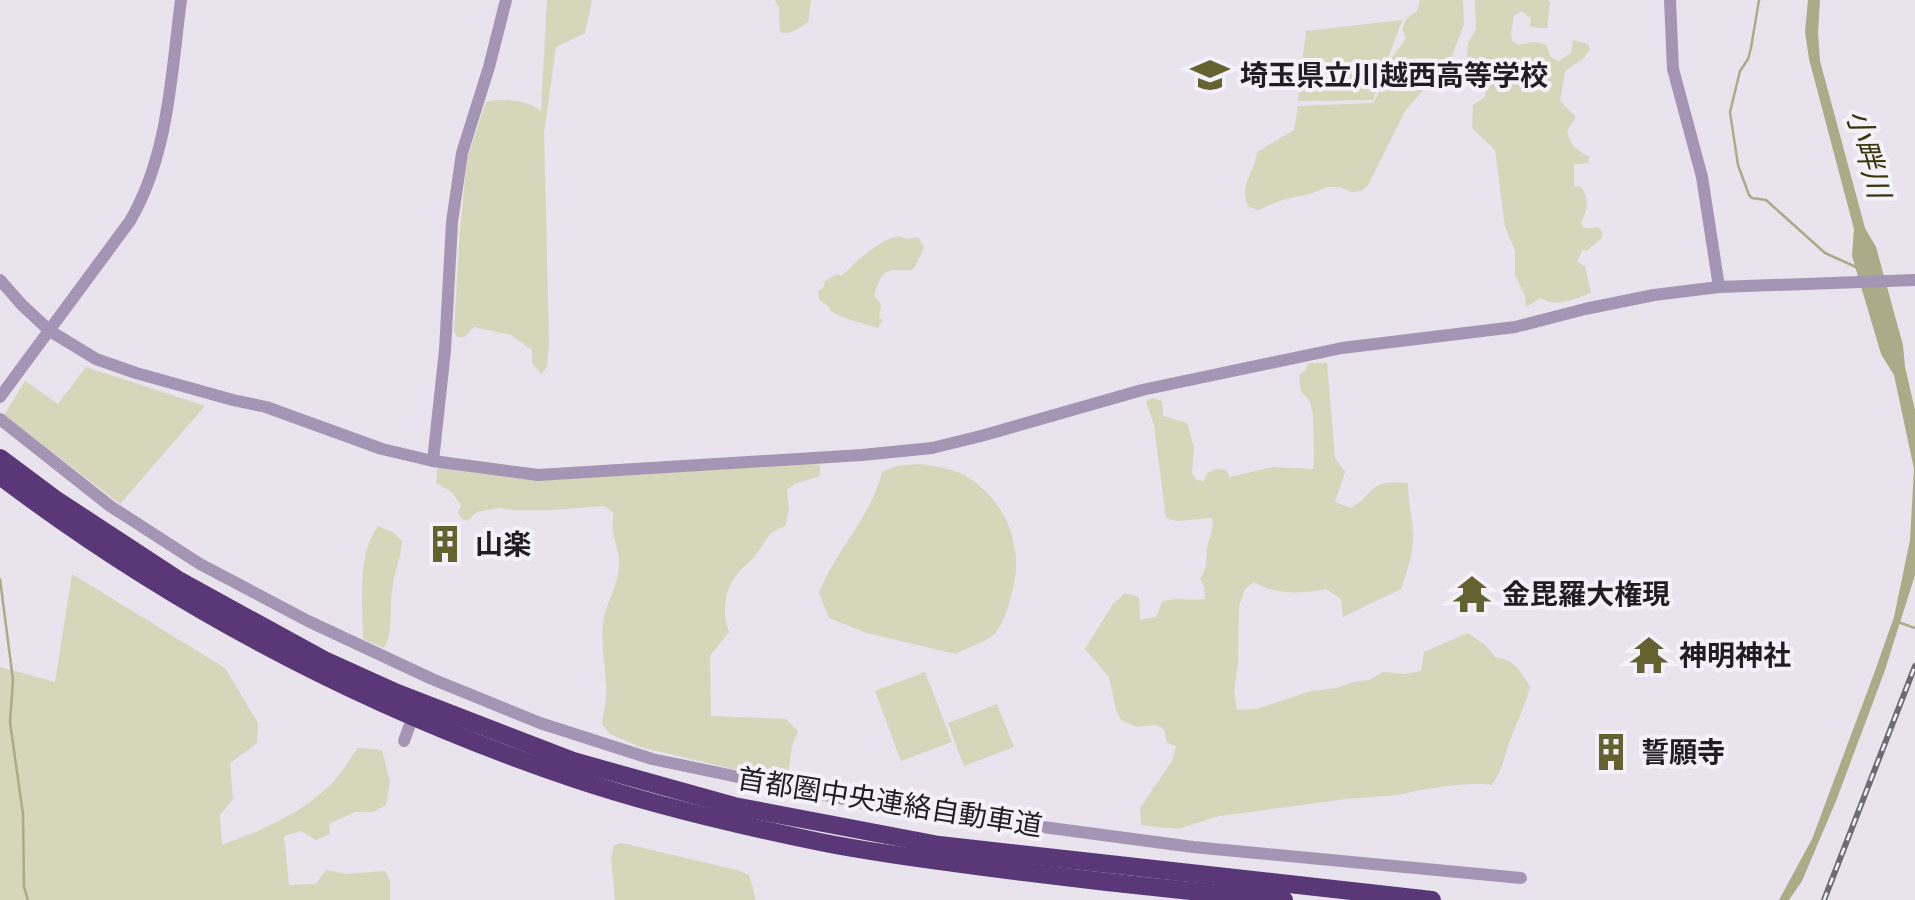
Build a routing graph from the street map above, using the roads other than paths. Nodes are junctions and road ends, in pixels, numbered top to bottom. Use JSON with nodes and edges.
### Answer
{"nodes":[{"id":1,"x":181,"y":0,"type":"edge"},
{"id":2,"x":506,"y":0,"type":"edge"},
{"id":3,"x":1670,"y":0,"type":"edge"},
{"id":4,"x":0,"y":280,"type":"edge"},
{"id":5,"x":1915,"y":280,"type":"edge"},
{"id":6,"x":1719,"y":287,"type":"junction"},
{"id":7,"x":50,"y":331,"type":"junction"},
{"id":8,"x":0,"y":398,"type":"edge"},
{"id":9,"x":0,"y":419,"type":"edge"},
{"id":10,"x":0,"y":458,"type":"edge"},
{"id":11,"x":434,"y":460,"type":"junction"},
{"id":12,"x":0,"y":476,"type":"edge"},
{"id":13,"x":432,"y":679,"type":"junction"},
{"id":14,"x":425,"y":694,"type":"dead end"},
{"id":15,"x":409,"y":727,"type":"dead end"},
{"id":16,"x":404,"y":741,"type":"dead end"},
{"id":17,"x":1520,"y":878,"type":"dead end"},
{"id":18,"x":1284,"y":900,"type":"edge"},
{"id":19,"x":1432,"y":900,"type":"edge"}],
"edges":[{"from":1,"to":7,"type":"street"},
{"from":2,"to":11,"type":"street"},
{"from":3,"to":6,"type":"street"},
{"from":4,"to":7,"type":"street"},
{"from":5,"to":6,"type":"street"},
{"from":6,"to":11,"type":"street"},
{"from":7,"to":8,"type":"street"},
{"from":7,"to":11,"type":"street"},
{"from":9,"to":13,"type":"street"},
{"from":10,"to":19,"type":"highway","name":"首都圏中央連絡自動車道"},
{"from":12,"to":18,"type":"highway","name":"首都圏中央連絡自動車道"},
{"from":13,"to":14,"type":"street"},
{"from":13,"to":17,"type":"street"},
{"from":15,"to":16,"type":"street"}]}
